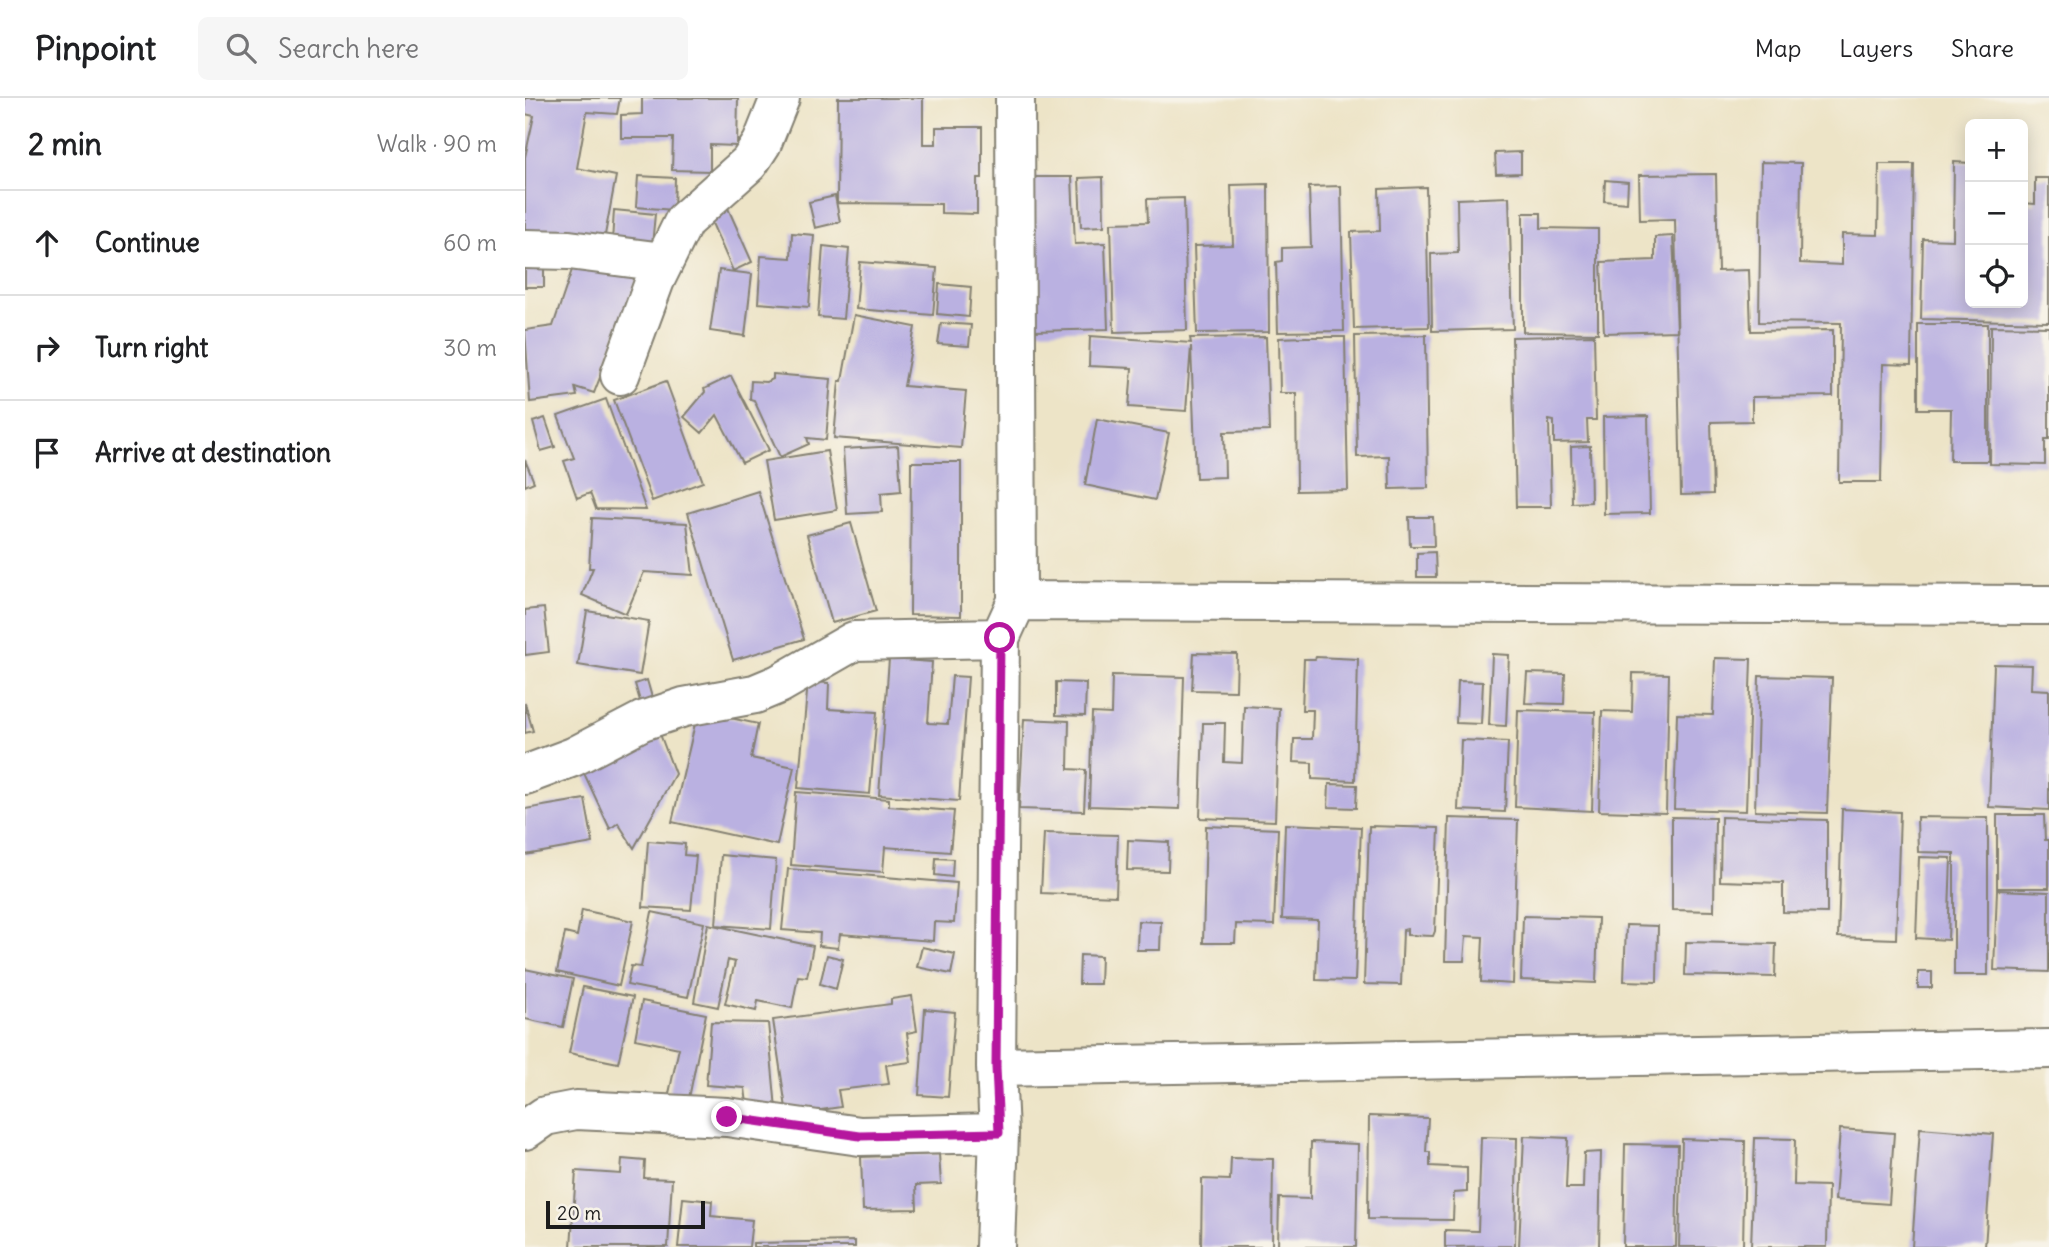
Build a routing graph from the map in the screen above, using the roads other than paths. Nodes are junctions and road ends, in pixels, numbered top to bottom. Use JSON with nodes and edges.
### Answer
{"nodes":[{"id":1,"x":780,"y":98,"type":"edge"},
{"id":2,"x":1015,"y":98,"type":"edge"},
{"id":3,"x":525,"y":249,"type":"edge"},
{"id":4,"x":663,"y":262,"type":"junction"},
{"id":5,"x":620,"y":375,"type":"dead end"},
{"id":6,"x":1017,"y":601,"type":"junction"},
{"id":7,"x":2049,"y":605,"type":"edge"},
{"id":8,"x":1000,"y":638,"type":"junction"},
{"id":9,"x":525,"y":775,"type":"edge"},
{"id":10,"x":2049,"y":1049,"type":"edge"},
{"id":11,"x":996,"y":1067,"type":"junction"},
{"id":12,"x":525,"y":1130,"type":"edge"},
{"id":13,"x":999,"y":1133,"type":"junction"},
{"id":14,"x":995,"y":1247,"type":"edge"}],
"edges":[{"from":1,"to":4,"type":"street"},
{"from":2,"to":6,"type":"street"},
{"from":3,"to":4,"type":"street"},
{"from":4,"to":5,"type":"street"},
{"from":6,"to":7,"type":"street"},
{"from":6,"to":8,"type":"street"},
{"from":8,"to":9,"type":"street"},
{"from":8,"to":11,"type":"street"},
{"from":10,"to":11,"type":"street"},
{"from":11,"to":13,"type":"street"},
{"from":12,"to":13,"type":"street"},
{"from":13,"to":14,"type":"street"}]}
